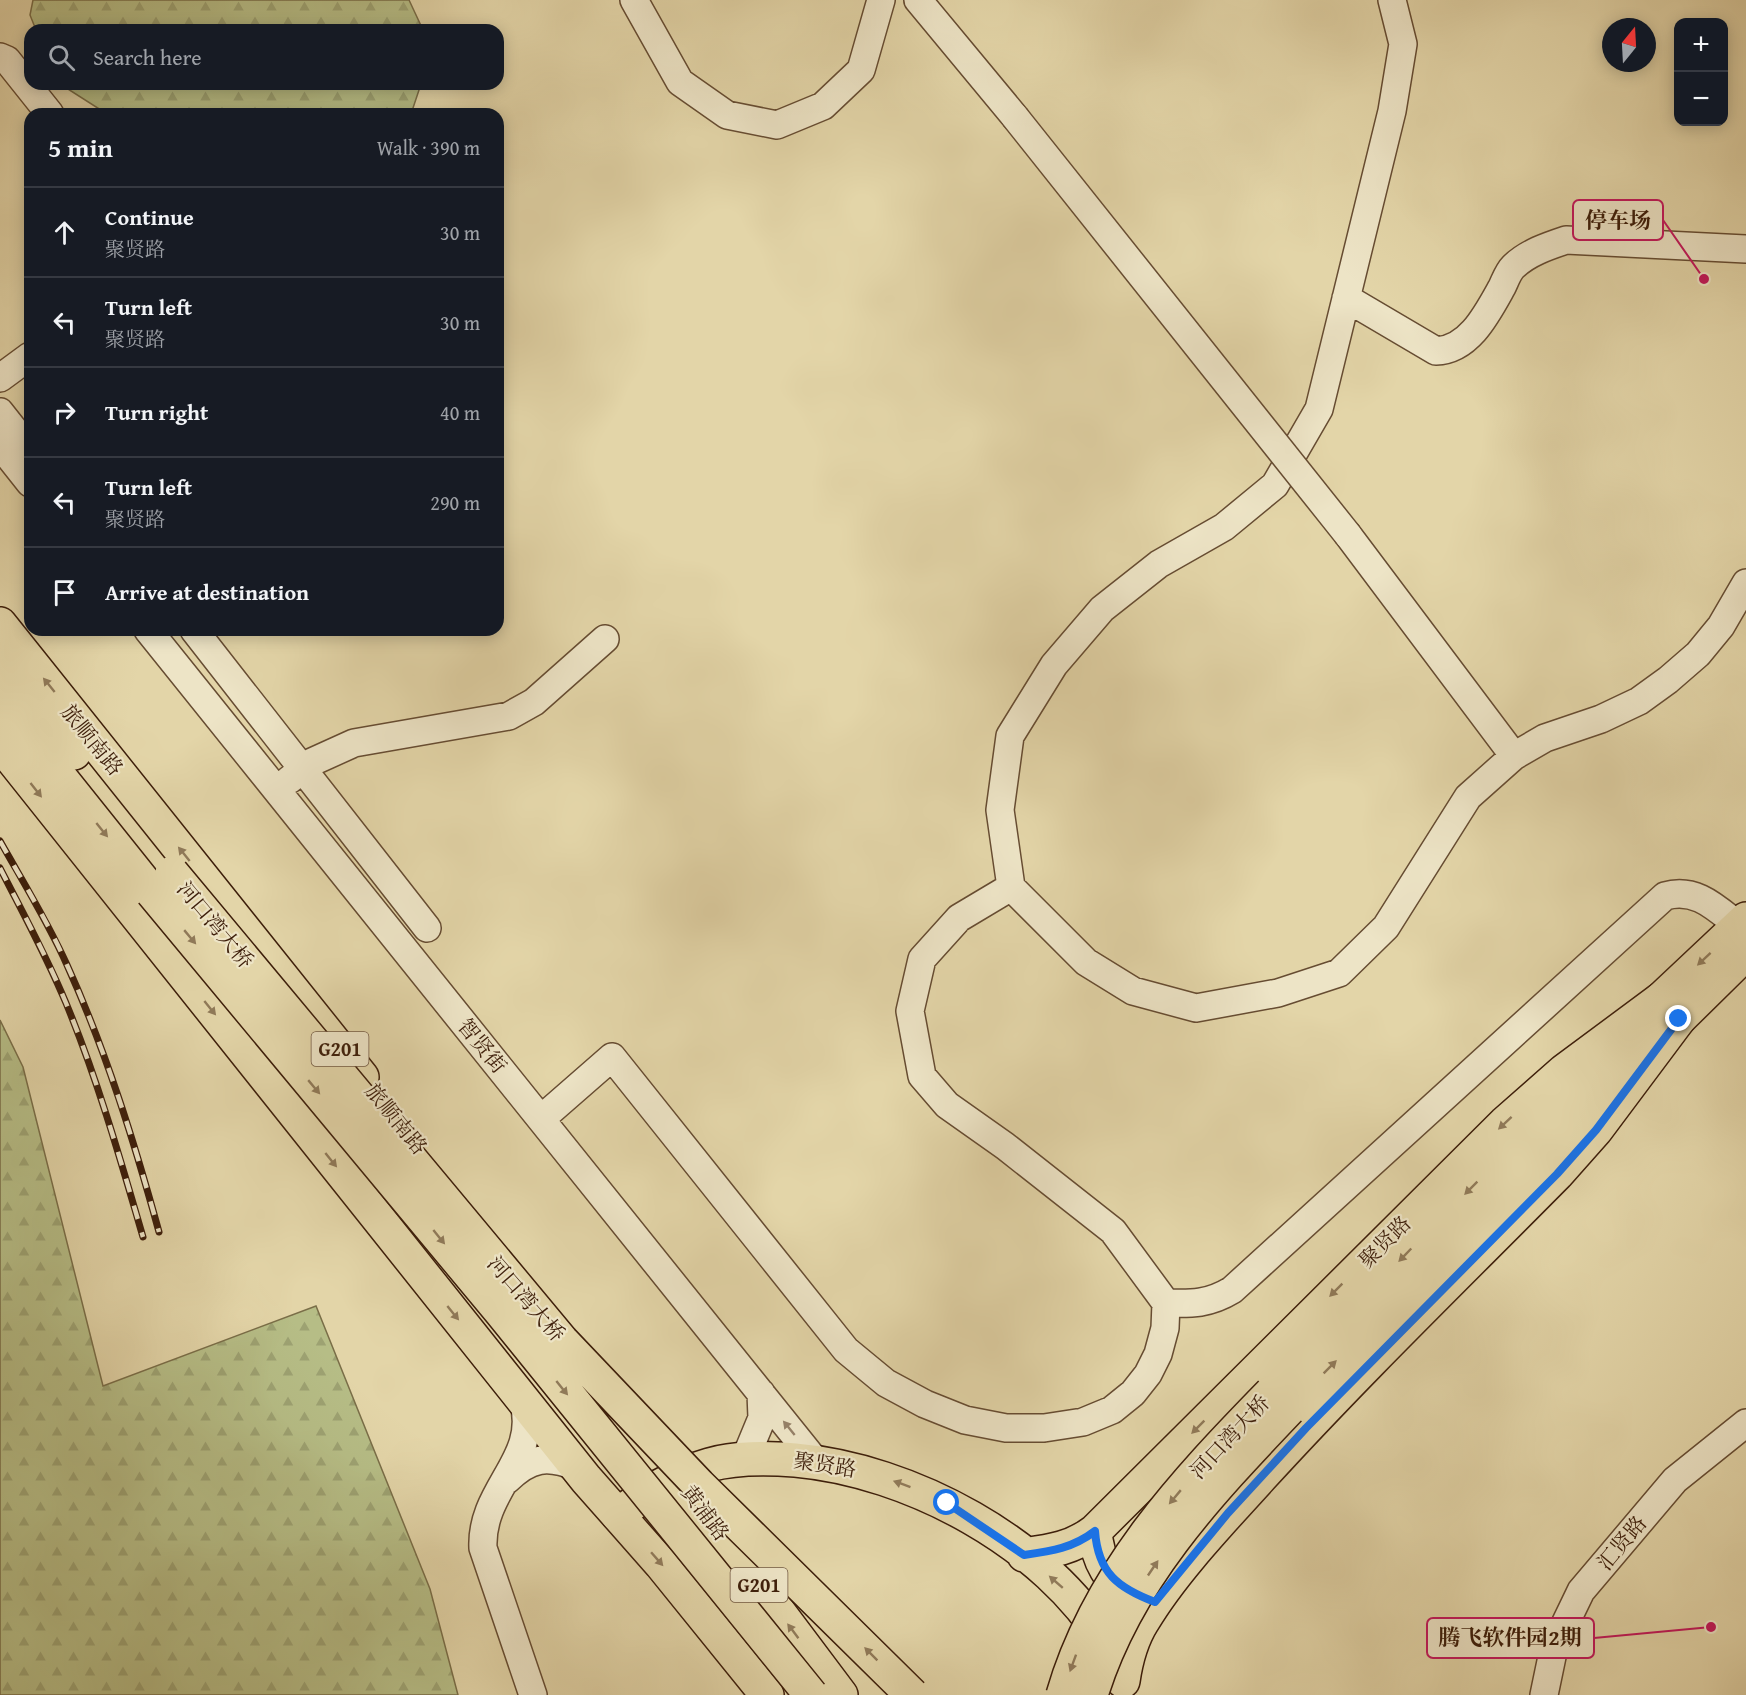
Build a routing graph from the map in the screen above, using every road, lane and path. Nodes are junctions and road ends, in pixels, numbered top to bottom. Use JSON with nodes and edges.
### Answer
{"nodes":[{"id":1,"x":634,"y":0,"type":"edge"},
{"id":2,"x":881,"y":0,"type":"edge"},
{"id":3,"x":918,"y":0,"type":"edge"},
{"id":4,"x":1392,"y":0,"type":"edge"},
{"id":5,"x":0,"y":57,"type":"edge"},
{"id":6,"x":24,"y":81,"type":"edge"},
{"id":7,"x":31,"y":90,"type":"edge"},
{"id":8,"x":45,"y":108,"type":"edge"},
{"id":9,"x":1746,"y":249,"type":"edge"},
{"id":10,"x":1347,"y":298,"type":"junction"},
{"id":11,"x":24,"y":340,"type":"edge"},
{"id":12,"x":0,"y":356,"type":"edge"},
{"id":13,"x":24,"y":360,"type":"edge"},
{"id":14,"x":0,"y":378,"type":"edge"},
{"id":15,"x":0,"y":412,"type":"edge"},
{"id":16,"x":24,"y":442,"type":"edge"},
{"id":17,"x":0,"y":445,"type":"edge"},
{"id":18,"x":24,"y":475,"type":"edge"},
{"id":19,"x":1746,"y":583,"type":"edge"},
{"id":20,"x":0,"y":624,"type":"edge"},
{"id":21,"x":153,"y":636,"type":"edge"},
{"id":22,"x":199,"y":636,"type":"edge"},
{"id":23,"x":605,"y":639,"type":"dead end"},
{"id":24,"x":0,"y":662,"type":"edge"},
{"id":25,"x":0,"y":702,"type":"edge"},
{"id":26,"x":0,"y":744,"type":"edge"},
{"id":27,"x":1514,"y":756,"type":"junction"},
{"id":28,"x":303,"y":769,"type":"junction"},
{"id":29,"x":276,"y":790,"type":"junction"},
{"id":30,"x":162,"y":883,"type":"junction"},
{"id":31,"x":1011,"y":887,"type":"junction"},
{"id":32,"x":427,"y":928,"type":"dead end"},
{"id":33,"x":1744,"y":933,"type":"edge"},
{"id":34,"x":1670,"y":1009,"type":"junction"},
{"id":35,"x":541,"y":1119,"type":"junction"},
{"id":36,"x":1166,"y":1303,"type":"junction"},
{"id":37,"x":761,"y":1394,"type":"junction"},
{"id":38,"x":524,"y":1400,"type":"junction"},
{"id":39,"x":1280,"y":1401,"type":"junction"},
{"id":40,"x":1746,"y":1423,"type":"edge"},
{"id":41,"x":745,"y":1459,"type":"junction"},
{"id":42,"x":816,"y":1462,"type":"junction"},
{"id":43,"x":577,"y":1467,"type":"junction"},
{"id":44,"x":676,"y":1476,"type":"junction"},
{"id":45,"x":502,"y":1485,"type":"junction"},
{"id":46,"x":618,"y":1515,"type":"junction"},
{"id":47,"x":1095,"y":1531,"type":"junction"},
{"id":48,"x":1024,"y":1555,"type":"junction"},
{"id":49,"x":1155,"y":1602,"type":"junction"},
{"id":50,"x":1126,"y":1688,"type":"edge"},
{"id":51,"x":533,"y":1695,"type":"edge"},
{"id":52,"x":767,"y":1695,"type":"edge"},
{"id":53,"x":811,"y":1695,"type":"edge"},
{"id":54,"x":841,"y":1695,"type":"edge"},
{"id":55,"x":912,"y":1695,"type":"edge"},
{"id":56,"x":1063,"y":1695,"type":"edge"},
{"id":57,"x":1091,"y":1695,"type":"edge"},
{"id":58,"x":1544,"y":1695,"type":"edge"}],
"edges":[{"from":1,"to":2,"type":"street"},
{"from":3,"to":27,"type":"street","bridge":true},
{"from":4,"to":10,"type":"street"},
{"from":5,"to":6,"type":"street"},
{"from":7,"to":8,"type":"street"},
{"from":9,"to":10,"type":"street"},
{"from":10,"to":31,"type":"street"},
{"from":11,"to":12,"type":"street"},
{"from":13,"to":14,"type":"street"},
{"from":15,"to":16,"type":"street"},
{"from":17,"to":18,"type":"street"},
{"from":19,"to":27,"type":"street"},
{"from":44,"to":20,"type":"main road","name":"旅顺南路","number":"G201","one_way":true},
{"from":21,"to":29,"type":"street","name":"智贤街"},
{"from":22,"to":28,"type":"street"},
{"from":23,"to":28,"type":"street"},
{"from":24,"to":30,"type":"main road"},
{"from":25,"to":30,"type":"main road","one_way":true},
{"from":26,"to":38,"type":"main road","number":"G201","one_way":true},
{"from":27,"to":31,"type":"street"},
{"from":28,"to":29,"type":"street"},
{"from":28,"to":32,"type":"street"},
{"from":29,"to":35,"type":"street","name":"智贤街"},
{"from":30,"to":53,"type":"main road","name":"河口湾大桥","one_way":true,"bridge":true},
{"from":55,"to":30,"type":"main road","name":"河口湾大桥","one_way":true,"bridge":true},
{"from":31,"to":36,"type":"street"},
{"from":33,"to":34,"type":"main road","name":"聚贤路"},
{"from":33,"to":36,"type":"street"},
{"from":34,"to":39,"type":"main road","name":"河口湾大桥"},
{"from":34,"to":47,"type":"main road","name":"聚贤路","one_way":true},
{"from":34,"to":49,"type":"main road","name":"聚贤路"},
{"from":35,"to":36,"type":"street"},
{"from":35,"to":37,"type":"street","name":"智贤街"},
{"from":37,"to":41,"type":"street"},
{"from":42,"to":37,"type":"street","name":"智贤街","one_way":true},
{"from":38,"to":43,"type":"main road","number":"G201"},
{"from":38,"to":45,"type":"street"},
{"from":39,"to":56,"type":"main road","name":"河口湾大桥","one_way":true,"bridge":true},
{"from":57,"to":39,"type":"main road","name":"河口湾大桥","one_way":true,"bridge":true},
{"from":40,"to":58,"type":"street","name":"汇贤路"},
{"from":41,"to":42,"type":"main road","name":"聚贤路"},
{"from":41,"to":44,"type":"main road","name":"聚贤路"},
{"from":48,"to":42,"type":"main road","name":"聚贤路","one_way":true},
{"from":43,"to":45,"type":"street"},
{"from":43,"to":46,"type":"main road","number":"G201"},
{"from":44,"to":46,"type":"main road","name":"聚贤路"},
{"from":54,"to":44,"type":"main road","name":"黄浦路","number":"G201","one_way":true},
{"from":45,"to":51,"type":"street"},
{"from":46,"to":52,"type":"main road","number":"G201","one_way":true},
{"from":47,"to":48,"type":"main road","name":"聚贤路"},
{"from":47,"to":49,"type":"main road"},
{"from":50,"to":48,"type":"main road","name":"聚贤路","one_way":true},
{"from":49,"to":50,"type":"main road","name":"聚贤路"}]}
